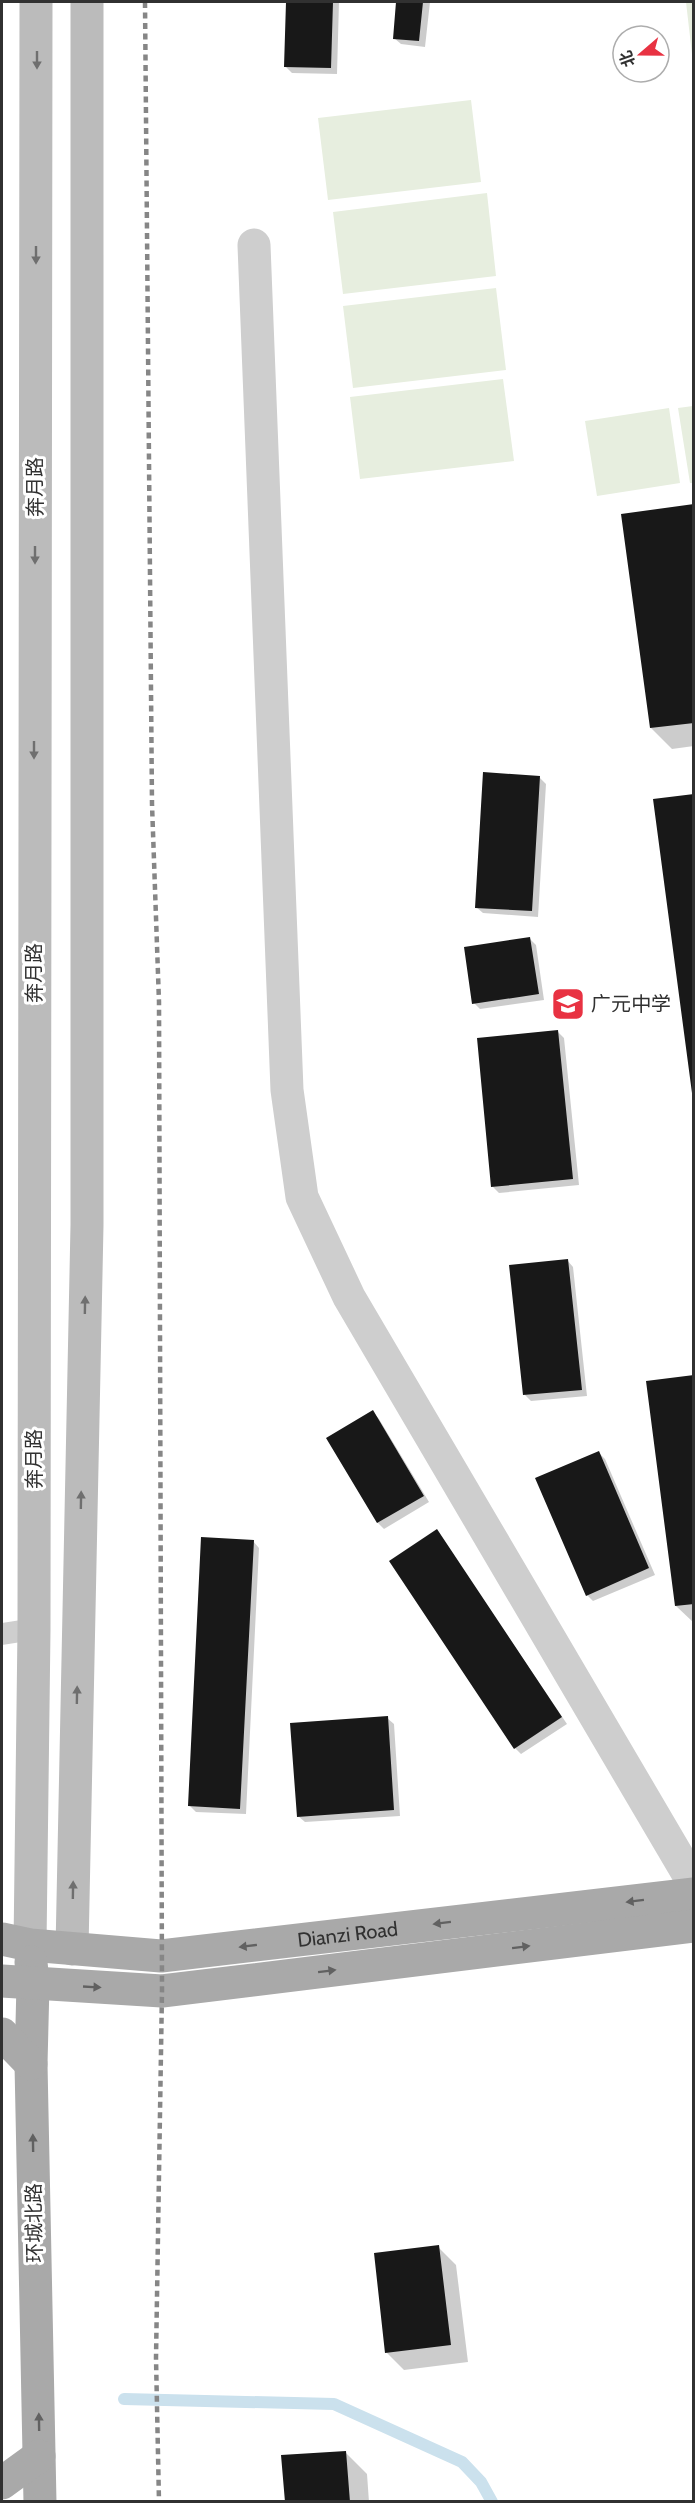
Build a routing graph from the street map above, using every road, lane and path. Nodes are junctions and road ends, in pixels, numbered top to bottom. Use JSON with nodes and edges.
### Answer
{"nodes":[{"id":1,"x":36,"y":2,"type":"edge"},
{"id":2,"x":87,"y":2,"type":"edge"},
{"id":3,"x":254,"y":245,"type":"dead end"},
{"id":4,"x":34,"y":1629,"type":"junction"},
{"id":5,"x":2,"y":1634,"type":"edge"},
{"id":6,"x":693,"y":1884,"type":"edge"},
{"id":7,"x":693,"y":1894,"type":"edge"},
{"id":8,"x":693,"y":1926,"type":"edge"},
{"id":9,"x":16,"y":1942,"type":"edge"},
{"id":10,"x":72,"y":1949,"type":"junction"},
{"id":11,"x":17,"y":1982,"type":"edge"},
{"id":12,"x":2,"y":2034,"type":"edge"},
{"id":13,"x":31,"y":2064,"type":"junction"},
{"id":14,"x":39,"y":2456,"type":"junction"},
{"id":15,"x":2,"y":2483,"type":"edge"},
{"id":16,"x":40,"y":2502,"type":"edge"}],
"edges":[{"from":1,"to":4,"type":"street","name":"奔月路","one_way":true},
{"from":10,"to":2,"type":"street","one_way":true},
{"from":3,"to":6,"type":"street"},
{"from":4,"to":5,"type":"lane"},
{"from":4,"to":9,"type":"street","name":"奔月路"},
{"from":7,"to":10,"type":"main road","name":"Dianzi Road","one_way":true},
{"from":11,"to":8,"type":"main road","name":"Dianzi Road","one_way":true},
{"from":9,"to":10,"type":"main road","name":"Dianzi Road"},
{"from":9,"to":11,"type":"main road","name":"环城北路"},
{"from":11,"to":13,"type":"main road","name":"环城北路"},
{"from":12,"to":13,"type":"main road"},
{"from":14,"to":13,"type":"main road","name":"环城北路","one_way":true},
{"from":14,"to":15,"type":"main road"},
{"from":14,"to":16,"type":"main road","name":"环城北路"}]}
